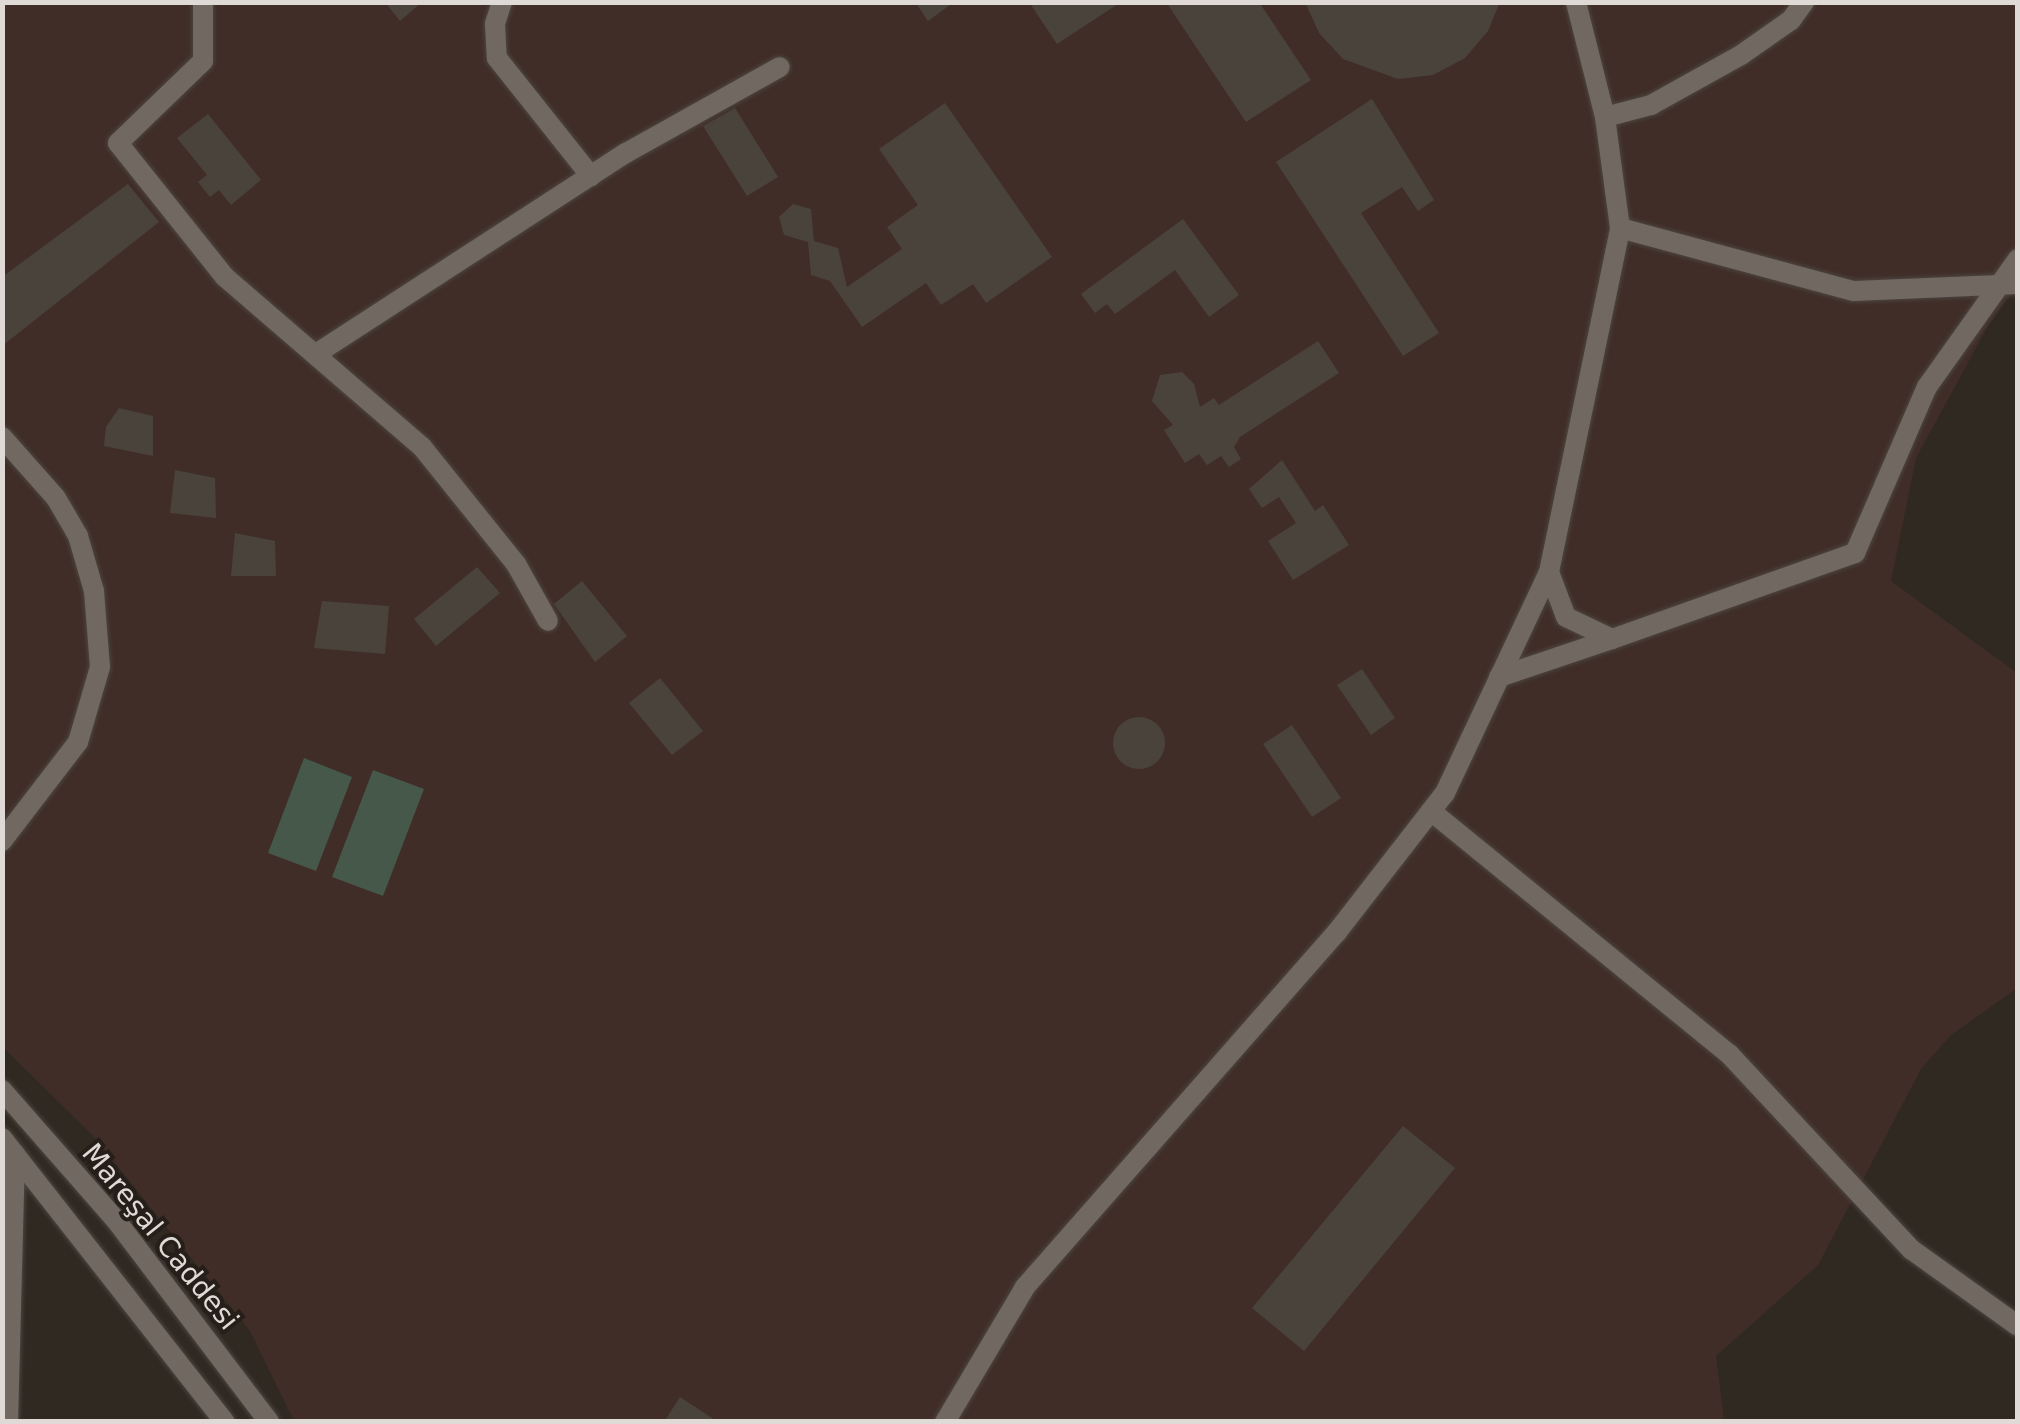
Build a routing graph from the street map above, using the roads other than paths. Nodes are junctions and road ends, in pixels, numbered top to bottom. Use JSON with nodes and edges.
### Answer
{"nodes":[{"id":1,"x":203,"y":2,"type":"edge"},
{"id":2,"x":502,"y":2,"type":"edge"},
{"id":3,"x":1576,"y":2,"type":"edge"},
{"id":4,"x":1804,"y":2,"type":"edge"},
{"id":5,"x":780,"y":67,"type":"dead end"},
{"id":6,"x":1605,"y":117,"type":"junction"},
{"id":7,"x":590,"y":176,"type":"junction"},
{"id":8,"x":1620,"y":228,"type":"junction"},
{"id":9,"x":2018,"y":260,"type":"edge"},
{"id":10,"x":2018,"y":284,"type":"edge"},
{"id":11,"x":1995,"y":285,"type":"junction"},
{"id":12,"x":316,"y":354,"type":"junction"},
{"id":13,"x":2,"y":436,"type":"edge"},
{"id":14,"x":1549,"y":572,"type":"junction"},
{"id":15,"x":548,"y":621,"type":"dead end"},
{"id":16,"x":1612,"y":639,"type":"junction"},
{"id":17,"x":1499,"y":677,"type":"junction"},
{"id":18,"x":1431,"y":811,"type":"junction"},
{"id":19,"x":5,"y":837,"type":"edge"},
{"id":20,"x":2,"y":1090,"type":"edge"},
{"id":21,"x":9,"y":1146,"type":"edge"},
{"id":22,"x":8,"y":1182,"type":"edge"},
{"id":23,"x":2018,"y":1326,"type":"edge"},
{"id":24,"x":8,"y":1422,"type":"edge"},
{"id":25,"x":225,"y":1422,"type":"edge"},
{"id":26,"x":270,"y":1422,"type":"edge"},
{"id":27,"x":945,"y":1422,"type":"edge"}],
"edges":[{"from":1,"to":12,"type":"street"},
{"from":2,"to":7,"type":"street"},
{"from":3,"to":6,"type":"street"},
{"from":4,"to":6,"type":"street"},
{"from":5,"to":7,"type":"street"},
{"from":6,"to":8,"type":"street"},
{"from":7,"to":12,"type":"street"},
{"from":8,"to":11,"type":"street"},
{"from":8,"to":14,"type":"street"},
{"from":9,"to":11,"type":"street"},
{"from":10,"to":11,"type":"street"},
{"from":11,"to":16,"type":"street"},
{"from":12,"to":15,"type":"street"},
{"from":13,"to":19,"type":"street"},
{"from":14,"to":16,"type":"street"},
{"from":14,"to":17,"type":"street"},
{"from":16,"to":17,"type":"street"},
{"from":17,"to":18,"type":"street"},
{"from":18,"to":23,"type":"street"},
{"from":18,"to":27,"type":"street"},
{"from":20,"to":26,"type":"street","name":"Mareşal Caddesi"},
{"from":21,"to":22,"type":"street"},
{"from":21,"to":25,"type":"street"},
{"from":22,"to":24,"type":"street"}]}
